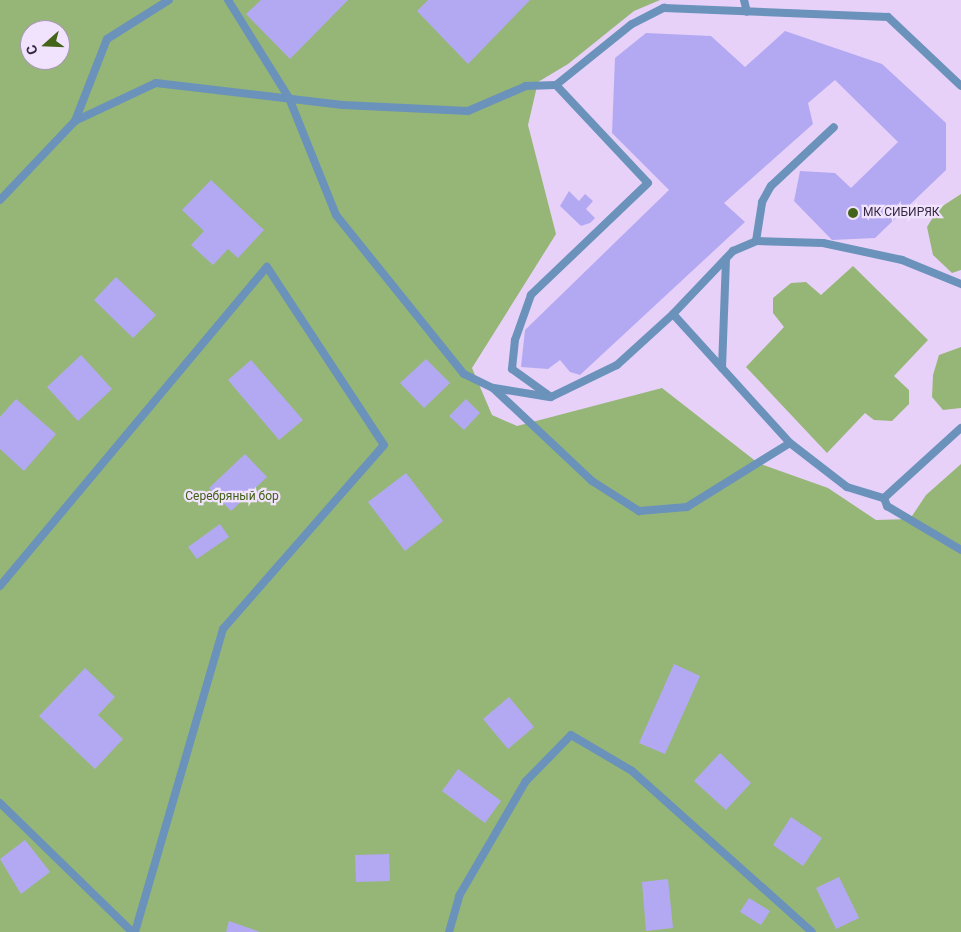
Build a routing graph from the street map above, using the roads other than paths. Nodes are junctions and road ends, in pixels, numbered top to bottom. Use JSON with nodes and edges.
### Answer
{"nodes":[{"id":1,"x":168,"y":0,"type":"edge"},
{"id":2,"x":228,"y":0,"type":"edge"},
{"id":3,"x":744,"y":0,"type":"edge"},
{"id":4,"x":747,"y":12,"type":"junction"},
{"id":5,"x":556,"y":85,"type":"junction"},
{"id":6,"x":961,"y":86,"type":"edge"},
{"id":7,"x":290,"y":98,"type":"junction"},
{"id":8,"x":75,"y":121,"type":"junction"},
{"id":9,"x":834,"y":127,"type":"dead end"},
{"id":10,"x":0,"y":200,"type":"edge"},
{"id":11,"x":756,"y":241,"type":"junction"},
{"id":12,"x":726,"y":259,"type":"junction"},
{"id":13,"x":961,"y":284,"type":"edge"},
{"id":14,"x":673,"y":314,"type":"junction"},
{"id":15,"x":722,"y":368,"type":"junction"},
{"id":16,"x":493,"y":388,"type":"junction"},
{"id":17,"x":551,"y":397,"type":"junction"},
{"id":18,"x":961,"y":428,"type":"edge"},
{"id":19,"x":790,"y":443,"type":"junction"},
{"id":20,"x":884,"y":498,"type":"junction"},
{"id":21,"x":961,"y":550,"type":"edge"},
{"id":22,"x":0,"y":586,"type":"edge"},
{"id":23,"x":0,"y":803,"type":"edge"},
{"id":24,"x":134,"y":932,"type":"edge"},
{"id":25,"x":449,"y":932,"type":"edge"},
{"id":26,"x":812,"y":932,"type":"edge"}],
"edges":[{"from":1,"to":8,"type":"lane"},
{"from":2,"to":7,"type":"lane"},
{"from":3,"to":4,"type":"lane"},
{"from":4,"to":5,"type":"lane"},
{"from":4,"to":6,"type":"lane"},
{"from":5,"to":7,"type":"lane"},
{"from":5,"to":17,"type":"lane"},
{"from":7,"to":8,"type":"lane"},
{"from":7,"to":16,"type":"lane"},
{"from":8,"to":10,"type":"lane"},
{"from":9,"to":11,"type":"lane"},
{"from":11,"to":12,"type":"lane"},
{"from":11,"to":13,"type":"lane"},
{"from":12,"to":14,"type":"lane"},
{"from":12,"to":15,"type":"lane"},
{"from":14,"to":15,"type":"lane"},
{"from":14,"to":17,"type":"lane"},
{"from":15,"to":19,"type":"lane"},
{"from":16,"to":17,"type":"lane"},
{"from":16,"to":19,"type":"lane"},
{"from":18,"to":20,"type":"lane"},
{"from":19,"to":20,"type":"lane"},
{"from":20,"to":21,"type":"lane"},
{"from":22,"to":24,"type":"lane"},
{"from":23,"to":24,"type":"lane"},
{"from":25,"to":26,"type":"lane"}]}
